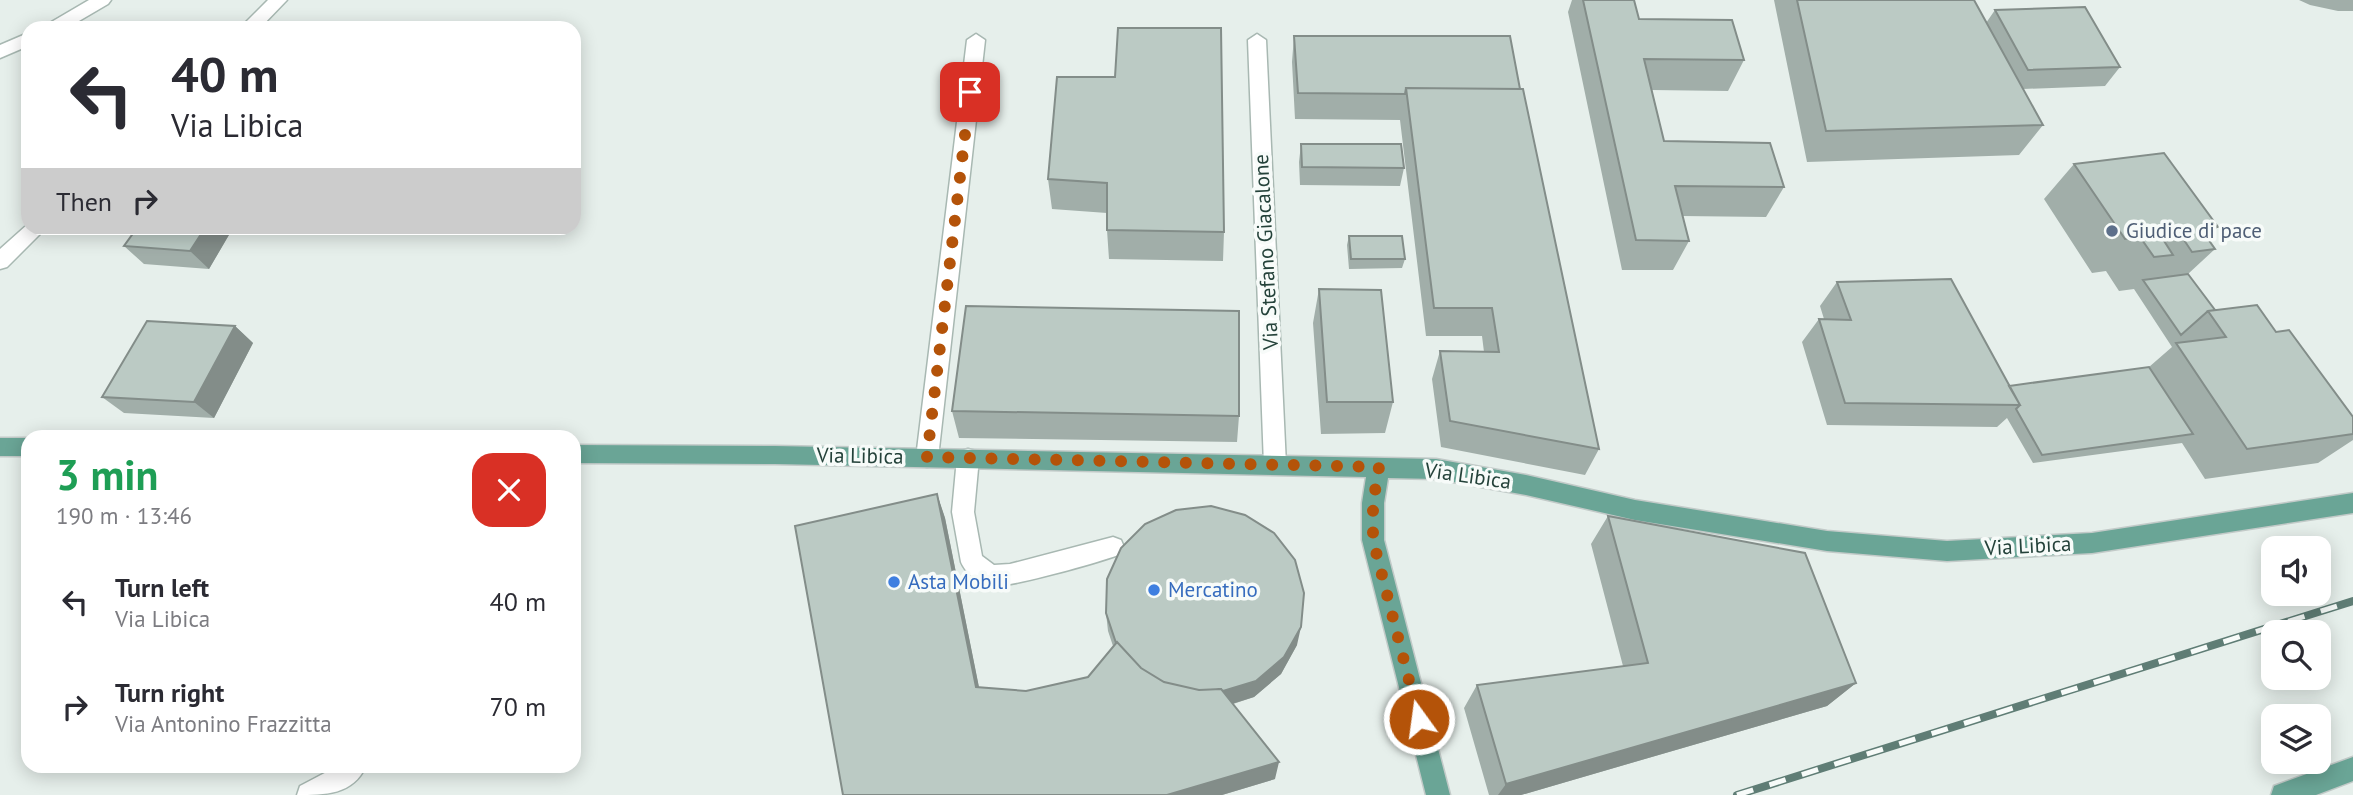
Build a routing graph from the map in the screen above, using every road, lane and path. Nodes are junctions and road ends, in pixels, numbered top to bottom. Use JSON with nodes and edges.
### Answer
{"nodes":[{"id":1,"x":102,"y":0,"type":"edge"},
{"id":2,"x":278,"y":0,"type":"edge"},
{"id":3,"x":66,"y":21,"type":"edge"},
{"id":4,"x":256,"y":21,"type":"edge"},
{"id":5,"x":976,"y":40,"type":"dead end"},
{"id":6,"x":1257,"y":40,"type":"dead end"},
{"id":7,"x":21,"y":43,"type":"edge"},
{"id":8,"x":0,"y":52,"type":"edge"},
{"id":9,"x":28,"y":235,"type":"edge"},
{"id":10,"x":0,"y":261,"type":"edge"},
{"id":11,"x":0,"y":446,"type":"edge"},
{"id":12,"x":21,"y":447,"type":"edge"},
{"id":13,"x":581,"y":454,"type":"edge"},
{"id":14,"x":927,"y":457,"type":"junction"},
{"id":15,"x":968,"y":458,"type":"junction"},
{"id":16,"x":1275,"y":465,"type":"junction"},
{"id":17,"x":1379,"y":467,"type":"junction"},
{"id":18,"x":2353,"y":503,"type":"edge"},
{"id":19,"x":1113,"y":547,"type":"dead end"},
{"id":20,"x":2353,"y":769,"type":"edge"},
{"id":21,"x":348,"y":773,"type":"edge"},
{"id":22,"x":309,"y":795,"type":"edge"},
{"id":23,"x":1438,"y":795,"type":"edge"},
{"id":24,"x":2283,"y":795,"type":"edge"}],
"edges":[{"from":1,"to":3,"type":"street"},
{"from":2,"to":4,"type":"street"},
{"from":5,"to":14,"type":"street"},
{"from":6,"to":16,"type":"street","name":"Via Stefano Giacalone"},
{"from":7,"to":8,"type":"street"},
{"from":9,"to":10,"type":"street"},
{"from":11,"to":12,"type":"main road"},
{"from":13,"to":14,"type":"main road","name":"Via Libica"},
{"from":14,"to":15,"type":"main road","name":"Via Libica"},
{"from":15,"to":16,"type":"main road","name":"Via Libica"},
{"from":15,"to":19,"type":"street"},
{"from":16,"to":17,"type":"main road","name":"Via Libica"},
{"from":17,"to":18,"type":"main road","name":"Via Libica"},
{"from":17,"to":23,"type":"main road"},
{"from":20,"to":24,"type":"main road"},
{"from":21,"to":22,"type":"street"}]}
